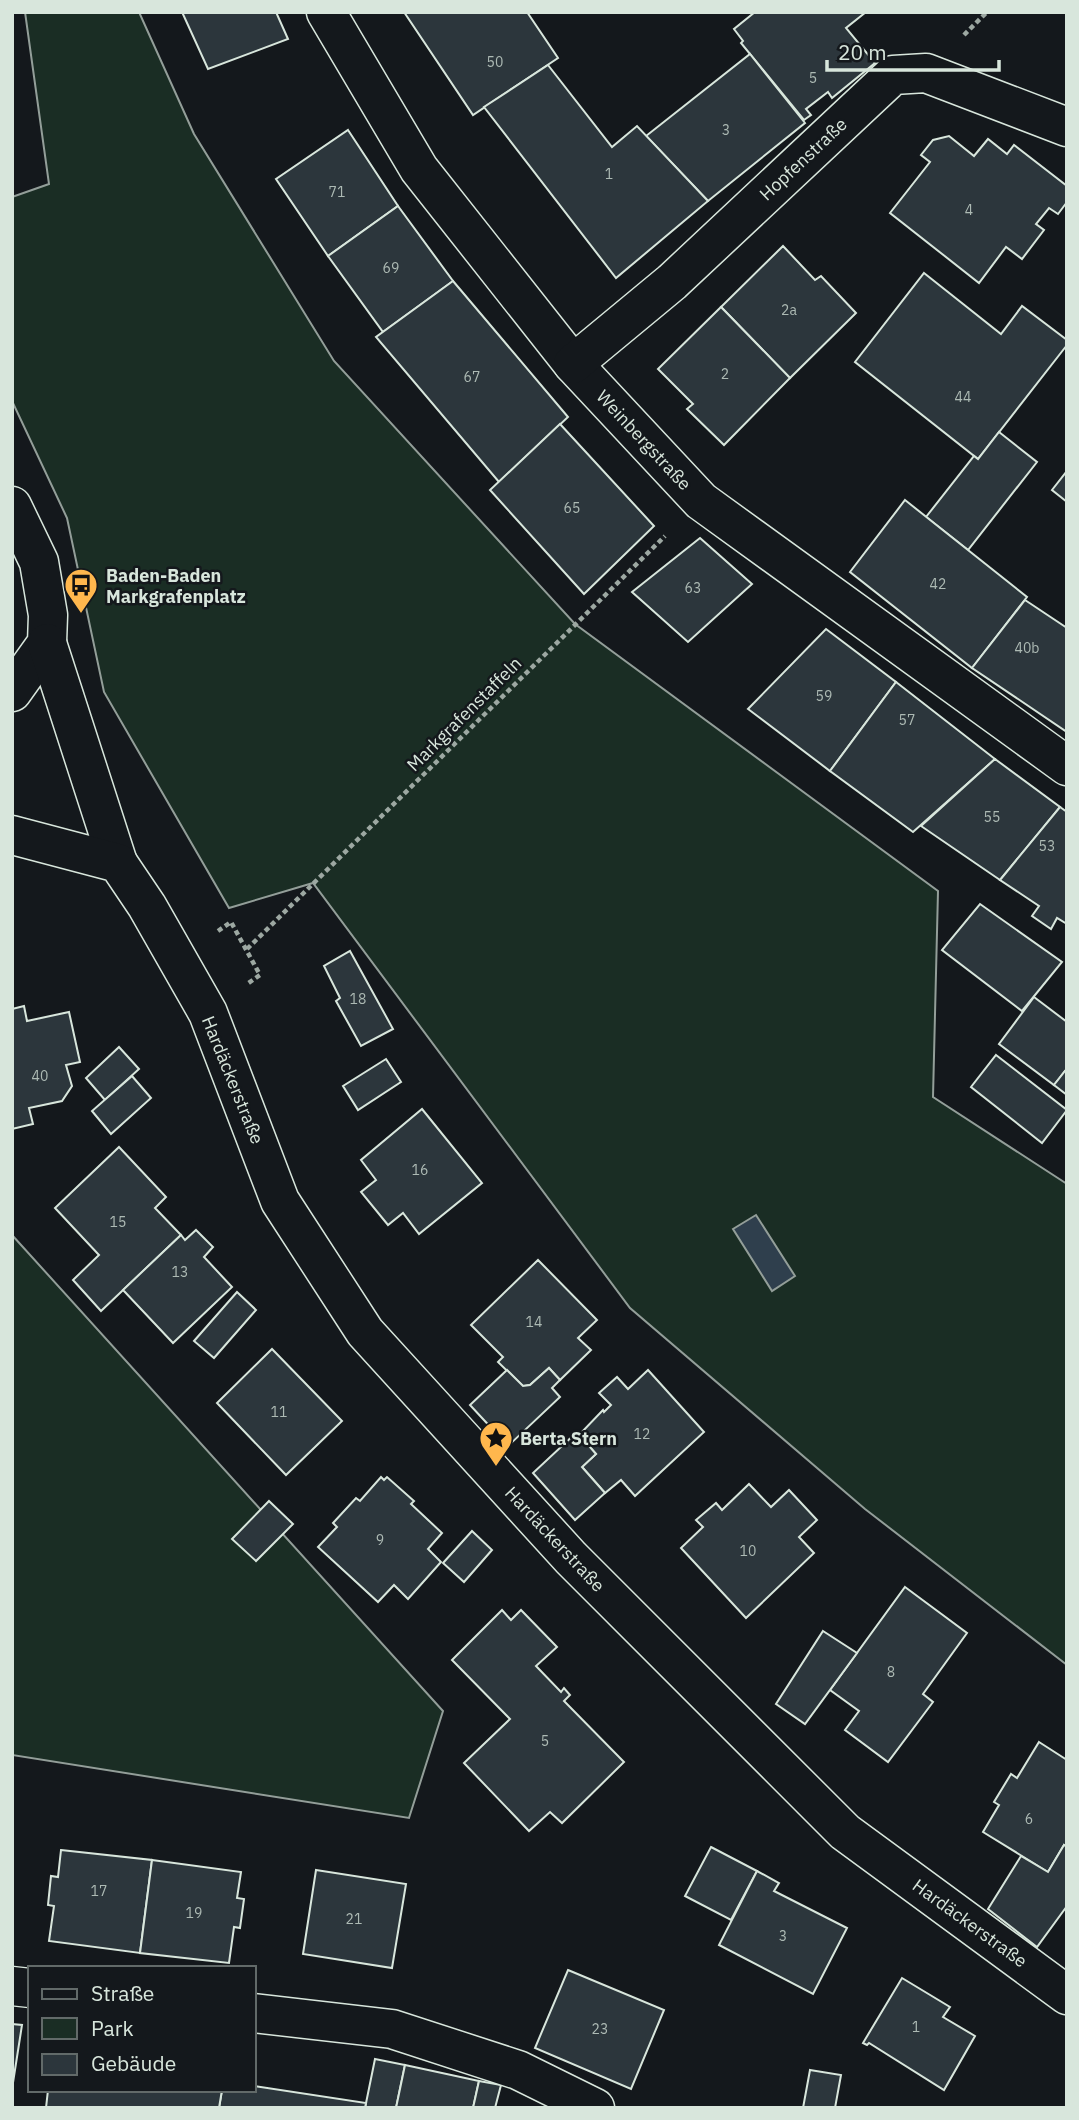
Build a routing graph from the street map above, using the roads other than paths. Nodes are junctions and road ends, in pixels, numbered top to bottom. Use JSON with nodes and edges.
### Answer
{"nodes":[{"id":1,"x":326,"y":12,"type":"edge"},
{"id":2,"x":1067,"y":127,"type":"edge"},
{"id":3,"x":573,"y":364,"type":"junction"},
{"id":4,"x":12,"y":506,"type":"edge"},
{"id":5,"x":47,"y":643,"type":"junction"},
{"id":6,"x":12,"y":692,"type":"edge"},
{"id":7,"x":1067,"y":766,"type":"edge"},
{"id":8,"x":12,"y":835,"type":"edge"},
{"id":9,"x":118,"y":863,"type":"junction"},
{"id":10,"x":1067,"y":1995,"type":"edge"},
{"id":11,"x":256,"y":2013,"type":"edge"},
{"id":12,"x":595,"y":2108,"type":"edge"}],
"edges":[{"from":1,"to":3,"type":"street","name":"Weinbergstraße"},
{"from":2,"to":3,"type":"street","name":"Hopfenstraße"},
{"from":3,"to":7,"type":"street","name":"Weinbergstraße"},
{"from":4,"to":5,"type":"street","name":"Hardäckerstraße"},
{"from":5,"to":6,"type":"street"},
{"from":5,"to":9,"type":"street","name":"Hardäckerstraße"},
{"from":8,"to":9,"type":"street"},
{"from":9,"to":10,"type":"street","name":"Hardäckerstraße"},
{"from":11,"to":12,"type":"street"}]}
